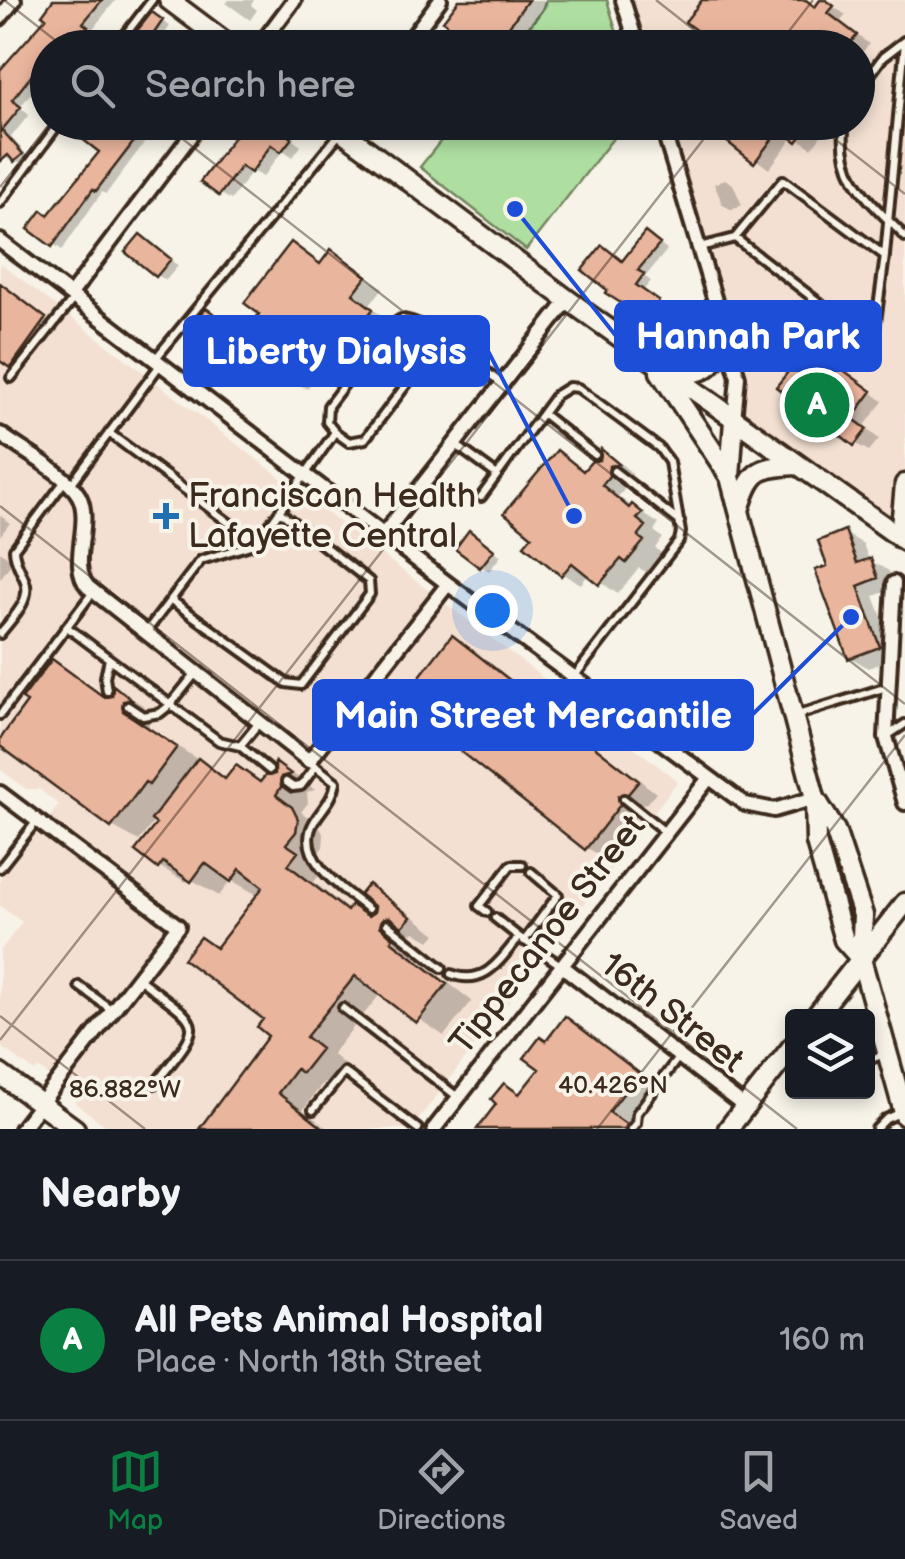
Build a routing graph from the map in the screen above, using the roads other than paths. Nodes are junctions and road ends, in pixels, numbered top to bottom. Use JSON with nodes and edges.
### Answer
{"nodes":[{"id":1,"x":14,"y":0,"type":"edge"},
{"id":2,"x":152,"y":0,"type":"edge"},
{"id":3,"x":168,"y":0,"type":"edge"},
{"id":4,"x":294,"y":0,"type":"edge"},
{"id":5,"x":440,"y":0,"type":"edge"},
{"id":6,"x":624,"y":0,"type":"edge"},
{"id":7,"x":0,"y":18,"type":"edge"},
{"id":8,"x":130,"y":30,"type":"edge"},
{"id":9,"x":209,"y":30,"type":"edge"},
{"id":10,"x":272,"y":30,"type":"edge"},
{"id":11,"x":418,"y":30,"type":"edge"},
{"id":12,"x":633,"y":30,"type":"edge"},
{"id":13,"x":905,"y":41,"type":"edge"},
{"id":14,"x":875,"y":68,"type":"edge"},
{"id":15,"x":46,"y":140,"type":"edge"},
{"id":16,"x":188,"y":140,"type":"edge"},
{"id":17,"x":328,"y":140,"type":"edge"},
{"id":18,"x":360,"y":140,"type":"edge"},
{"id":19,"x":666,"y":140,"type":"edge"},
{"id":20,"x":846,"y":140,"type":"edge"},
{"id":21,"x":0,"y":202,"type":"edge"},
{"id":22,"x":888,"y":219,"type":"junction"},
{"id":23,"x":905,"y":236,"type":"edge"},
{"id":24,"x":735,"y":238,"type":"junction"},
{"id":25,"x":0,"y":241,"type":"edge"},
{"id":26,"x":699,"y":248,"type":"junction"},
{"id":27,"x":885,"y":256,"type":"junction"},
{"id":28,"x":73,"y":296,"type":"junction"},
{"id":29,"x":568,"y":300,"type":"junction"},
{"id":30,"x":723,"y":326,"type":"junction"},
{"id":31,"x":441,"y":339,"type":"junction"},
{"id":32,"x":651,"y":360,"type":"junction"},
{"id":33,"x":158,"y":362,"type":"junction"},
{"id":34,"x":668,"y":372,"type":"junction"},
{"id":35,"x":11,"y":378,"type":"dead end"},
{"id":36,"x":502,"y":384,"type":"junction"},
{"id":37,"x":542,"y":414,"type":"junction"},
{"id":38,"x":734,"y":420,"type":"junction"},
{"id":39,"x":335,"y":432,"type":"junction"},
{"id":40,"x":109,"y":433,"type":"junction"},
{"id":41,"x":0,"y":434,"type":"edge"},
{"id":42,"x":455,"y":444,"type":"junction"},
{"id":43,"x":595,"y":456,"type":"dead end"},
{"id":44,"x":796,"y":466,"type":"junction"},
{"id":45,"x":614,"y":470,"type":"dead end"},
{"id":46,"x":304,"y":474,"type":"junction"},
{"id":47,"x":498,"y":475,"type":"junction"},
{"id":48,"x":730,"y":478,"type":"junction"},
{"id":49,"x":68,"y":483,"type":"junction"},
{"id":50,"x":905,"y":484,"type":"edge"},
{"id":51,"x":481,"y":497,"type":"dead end"},
{"id":52,"x":738,"y":510,"type":"junction"},
{"id":53,"x":280,"y":512,"type":"junction"},
{"id":54,"x":680,"y":523,"type":"junction"},
{"id":55,"x":383,"y":535,"type":"junction"},
{"id":56,"x":902,"y":539,"type":"edge"},
{"id":57,"x":256,"y":542,"type":"junction"},
{"id":58,"x":448,"y":584,"type":"junction"},
{"id":59,"x":894,"y":584,"type":"dead end"},
{"id":60,"x":94,"y":591,"type":"junction"},
{"id":61,"x":171,"y":600,"type":"junction"},
{"id":62,"x":67,"y":627,"type":"junction"},
{"id":63,"x":146,"y":632,"type":"junction"},
{"id":64,"x":0,"y":634,"type":"edge"},
{"id":65,"x":109,"y":659,"type":"junction"},
{"id":66,"x":196,"y":672,"type":"junction"},
{"id":67,"x":574,"y":678,"type":"junction"},
{"id":68,"x":886,"y":687,"type":"junction"},
{"id":69,"x":107,"y":691,"type":"dead end"},
{"id":70,"x":170,"y":705,"type":"junction"},
{"id":71,"x":128,"y":706,"type":"dead end"},
{"id":72,"x":0,"y":715,"type":"edge"},
{"id":73,"x":793,"y":716,"type":"junction"},
{"id":74,"x":260,"y":722,"type":"junction"},
{"id":75,"x":905,"y":724,"type":"edge"},
{"id":76,"x":886,"y":736,"type":"junction"},
{"id":77,"x":240,"y":746,"type":"junction"},
{"id":78,"x":313,"y":764,"type":"junction"},
{"id":79,"x":270,"y":770,"type":"dead end"},
{"id":80,"x":709,"y":778,"type":"junction"},
{"id":81,"x":286,"y":782,"type":"dead end"},
{"id":82,"x":0,"y":793,"type":"edge"},
{"id":83,"x":815,"y":798,"type":"junction"},
{"id":84,"x":624,"y":800,"type":"dead end"},
{"id":85,"x":905,"y":803,"type":"edge"},
{"id":86,"x":37,"y":820,"type":"junction"},
{"id":87,"x":666,"y":833,"type":"junction"},
{"id":88,"x":522,"y":865,"type":"dead end"},
{"id":89,"x":0,"y":868,"type":"edge"},
{"id":90,"x":531,"y":872,"type":"dead end"},
{"id":91,"x":904,"y":906,"type":"edge"},
{"id":92,"x":368,"y":908,"type":"dead end"},
{"id":93,"x":486,"y":912,"type":"dead end"},
{"id":94,"x":495,"y":918,"type":"dead end"},
{"id":95,"x":387,"y":924,"type":"dead end"},
{"id":96,"x":521,"y":939,"type":"junction"},
{"id":97,"x":861,"y":959,"type":"junction"},
{"id":98,"x":562,"y":966,"type":"junction"},
{"id":99,"x":442,"y":968,"type":"dead end"},
{"id":100,"x":452,"y":974,"type":"dead end"},
{"id":101,"x":138,"y":978,"type":"junction"},
{"id":102,"x":79,"y":986,"type":"dead end"},
{"id":103,"x":343,"y":1008,"type":"dead end"},
{"id":104,"x":823,"y":1009,"type":"edge"},
{"id":105,"x":112,"y":1011,"type":"junction"},
{"id":106,"x":887,"y":1054,"type":"junction"},
{"id":107,"x":785,"y":1057,"type":"edge"},
{"id":108,"x":678,"y":1058,"type":"junction"},
{"id":109,"x":875,"y":1058,"type":"edge"},
{"id":110,"x":0,"y":1074,"type":"edge"},
{"id":111,"x":155,"y":1084,"type":"dead end"},
{"id":112,"x":459,"y":1098,"type":"junction"},
{"id":113,"x":41,"y":1104,"type":"junction"},
{"id":114,"x":314,"y":1110,"type":"dead end"},
{"id":115,"x":904,"y":1113,"type":"edge"},
{"id":116,"x":740,"y":1121,"type":"edge"},
{"id":117,"x":21,"y":1129,"type":"edge"},
{"id":118,"x":75,"y":1129,"type":"edge"},
{"id":119,"x":418,"y":1129,"type":"edge"},
{"id":120,"x":434,"y":1129,"type":"edge"},
{"id":121,"x":631,"y":1129,"type":"edge"},
{"id":122,"x":876,"y":1129,"type":"edge"}],
"edges":[{"from":1,"to":7,"type":"street"},
{"from":2,"to":8,"type":"lane"},
{"from":3,"to":9,"type":"main road"},
{"from":4,"to":10,"type":"street"},
{"from":5,"to":11,"type":"street"},
{"from":6,"to":12,"type":"street"},
{"from":13,"to":14,"type":"lane"},
{"from":13,"to":22,"type":"lane"},
{"from":15,"to":21,"type":"lane"},
{"from":16,"to":28,"type":"street"},
{"from":17,"to":33,"type":"lane"},
{"from":18,"to":29,"type":"main road"},
{"from":19,"to":26,"type":"street"},
{"from":20,"to":22,"type":"lane"},
{"from":22,"to":23,"type":"lane"},
{"from":22,"to":27,"type":"lane"},
{"from":24,"to":26,"type":"lane"},
{"from":24,"to":27,"type":"lane"},
{"from":24,"to":27,"type":"lane"},
{"from":25,"to":28,"type":"street"},
{"from":26,"to":30,"type":"street"},
{"from":28,"to":33,"type":"street"},
{"from":28,"to":35,"type":"lane"},
{"from":29,"to":32,"type":"main road"},
{"from":29,"to":36,"type":"street"},
{"from":30,"to":34,"type":"main road"},
{"from":30,"to":38,"type":"street"},
{"from":31,"to":36,"type":"lane"},
{"from":31,"to":39,"type":"lane"},
{"from":31,"to":39,"type":"lane"},
{"from":32,"to":34,"type":"main road"},
{"from":32,"to":48,"type":"main road"},
{"from":33,"to":40,"type":"lane"},
{"from":33,"to":46,"type":"street"},
{"from":34,"to":38,"type":"main road"},
{"from":36,"to":42,"type":"street"},
{"from":37,"to":43,"type":"lane"},
{"from":37,"to":47,"type":"lane"},
{"from":37,"to":54,"type":"lane"},
{"from":38,"to":44,"type":"main road"},
{"from":38,"to":48,"type":"main road"},
{"from":39,"to":46,"type":"lane"},
{"from":40,"to":49,"type":"lane"},
{"from":40,"to":57,"type":"lane"},
{"from":41,"to":49,"type":"street"},
{"from":42,"to":47,"type":"lane"},
{"from":42,"to":55,"type":"street"},
{"from":44,"to":52,"type":"main road"},
{"from":44,"to":56,"type":"main road"},
{"from":45,"to":54,"type":"lane"},
{"from":46,"to":53,"type":"lane"},
{"from":46,"to":55,"type":"street"},
{"from":47,"to":51,"type":"lane"},
{"from":48,"to":52,"type":"main road"},
{"from":49,"to":60,"type":"street"},
{"from":49,"to":64,"type":"lane"},
{"from":50,"to":56,"type":"main road"},
{"from":52,"to":73,"type":"main road"},
{"from":53,"to":57,"type":"lane"},
{"from":53,"to":61,"type":"lane"},
{"from":54,"to":67,"type":"lane"},
{"from":55,"to":58,"type":"street"},
{"from":57,"to":61,"type":"lane"},
{"from":58,"to":67,"type":"street"},
{"from":58,"to":78,"type":"street"},
{"from":59,"to":68,"type":"street"},
{"from":60,"to":62,"type":"lane"},
{"from":60,"to":63,"type":"street"},
{"from":61,"to":63,"type":"lane"},
{"from":62,"to":65,"type":"lane"},
{"from":62,"to":72,"type":"lane"},
{"from":63,"to":66,"type":"street"},
{"from":65,"to":69,"type":"lane"},
{"from":65,"to":70,"type":"lane"},
{"from":66,"to":70,"type":"lane"},
{"from":66,"to":74,"type":"street"},
{"from":67,"to":80,"type":"street"},
{"from":68,"to":73,"type":"lane"},
{"from":68,"to":76,"type":"street"},
{"from":70,"to":71,"type":"lane"},
{"from":70,"to":77,"type":"lane"},
{"from":73,"to":83,"type":"main road"},
{"from":74,"to":77,"type":"lane"},
{"from":74,"to":78,"type":"street"},
{"from":75,"to":76,"type":"lane"},
{"from":76,"to":85,"type":"street"},
{"from":77,"to":79,"type":"lane"},
{"from":78,"to":81,"type":"lane"},
{"from":78,"to":92,"type":"lane"},
{"from":80,"to":83,"type":"street"},
{"from":80,"to":87,"type":"street","name":"Tippecanoe Street"},
{"from":82,"to":86,"type":"street"},
{"from":83,"to":97,"type":"main road"},
{"from":84,"to":87,"type":"lane"},
{"from":86,"to":89,"type":"lane"},
{"from":86,"to":101,"type":"street"},
{"from":87,"to":98,"type":"street","name":"Tippecanoe Street"},
{"from":88,"to":93,"type":"lane"},
{"from":90,"to":96,"type":"lane"},
{"from":91,"to":97,"type":"main road"},
{"from":94,"to":96,"type":"lane"},
{"from":95,"to":99,"type":"lane"},
{"from":96,"to":98,"type":"lane"},
{"from":96,"to":100,"type":"lane"},
{"from":97,"to":104,"type":"main road"},
{"from":97,"to":106,"type":"main road"},
{"from":98,"to":108,"type":"street","name":"16th Street"},
{"from":98,"to":112,"type":"street","name":"Tippecanoe Street"},
{"from":101,"to":105,"type":"street"},
{"from":101,"to":111,"type":"lane"},
{"from":102,"to":105,"type":"lane"},
{"from":103,"to":112,"type":"lane"},
{"from":105,"to":113,"type":"street"},
{"from":106,"to":109,"type":"lane"},
{"from":106,"to":115,"type":"main road"},
{"from":107,"to":116,"type":"main road"},
{"from":108,"to":116,"type":"street","name":"16th Street"},
{"from":108,"to":121,"type":"lane"},
{"from":110,"to":113,"type":"main road"},
{"from":112,"to":120,"type":"street","name":"Tippecanoe Street"},
{"from":113,"to":117,"type":"street"},
{"from":113,"to":118,"type":"main road"},
{"from":114,"to":119,"type":"lane"},
{"from":115,"to":122,"type":"lane"}]}
